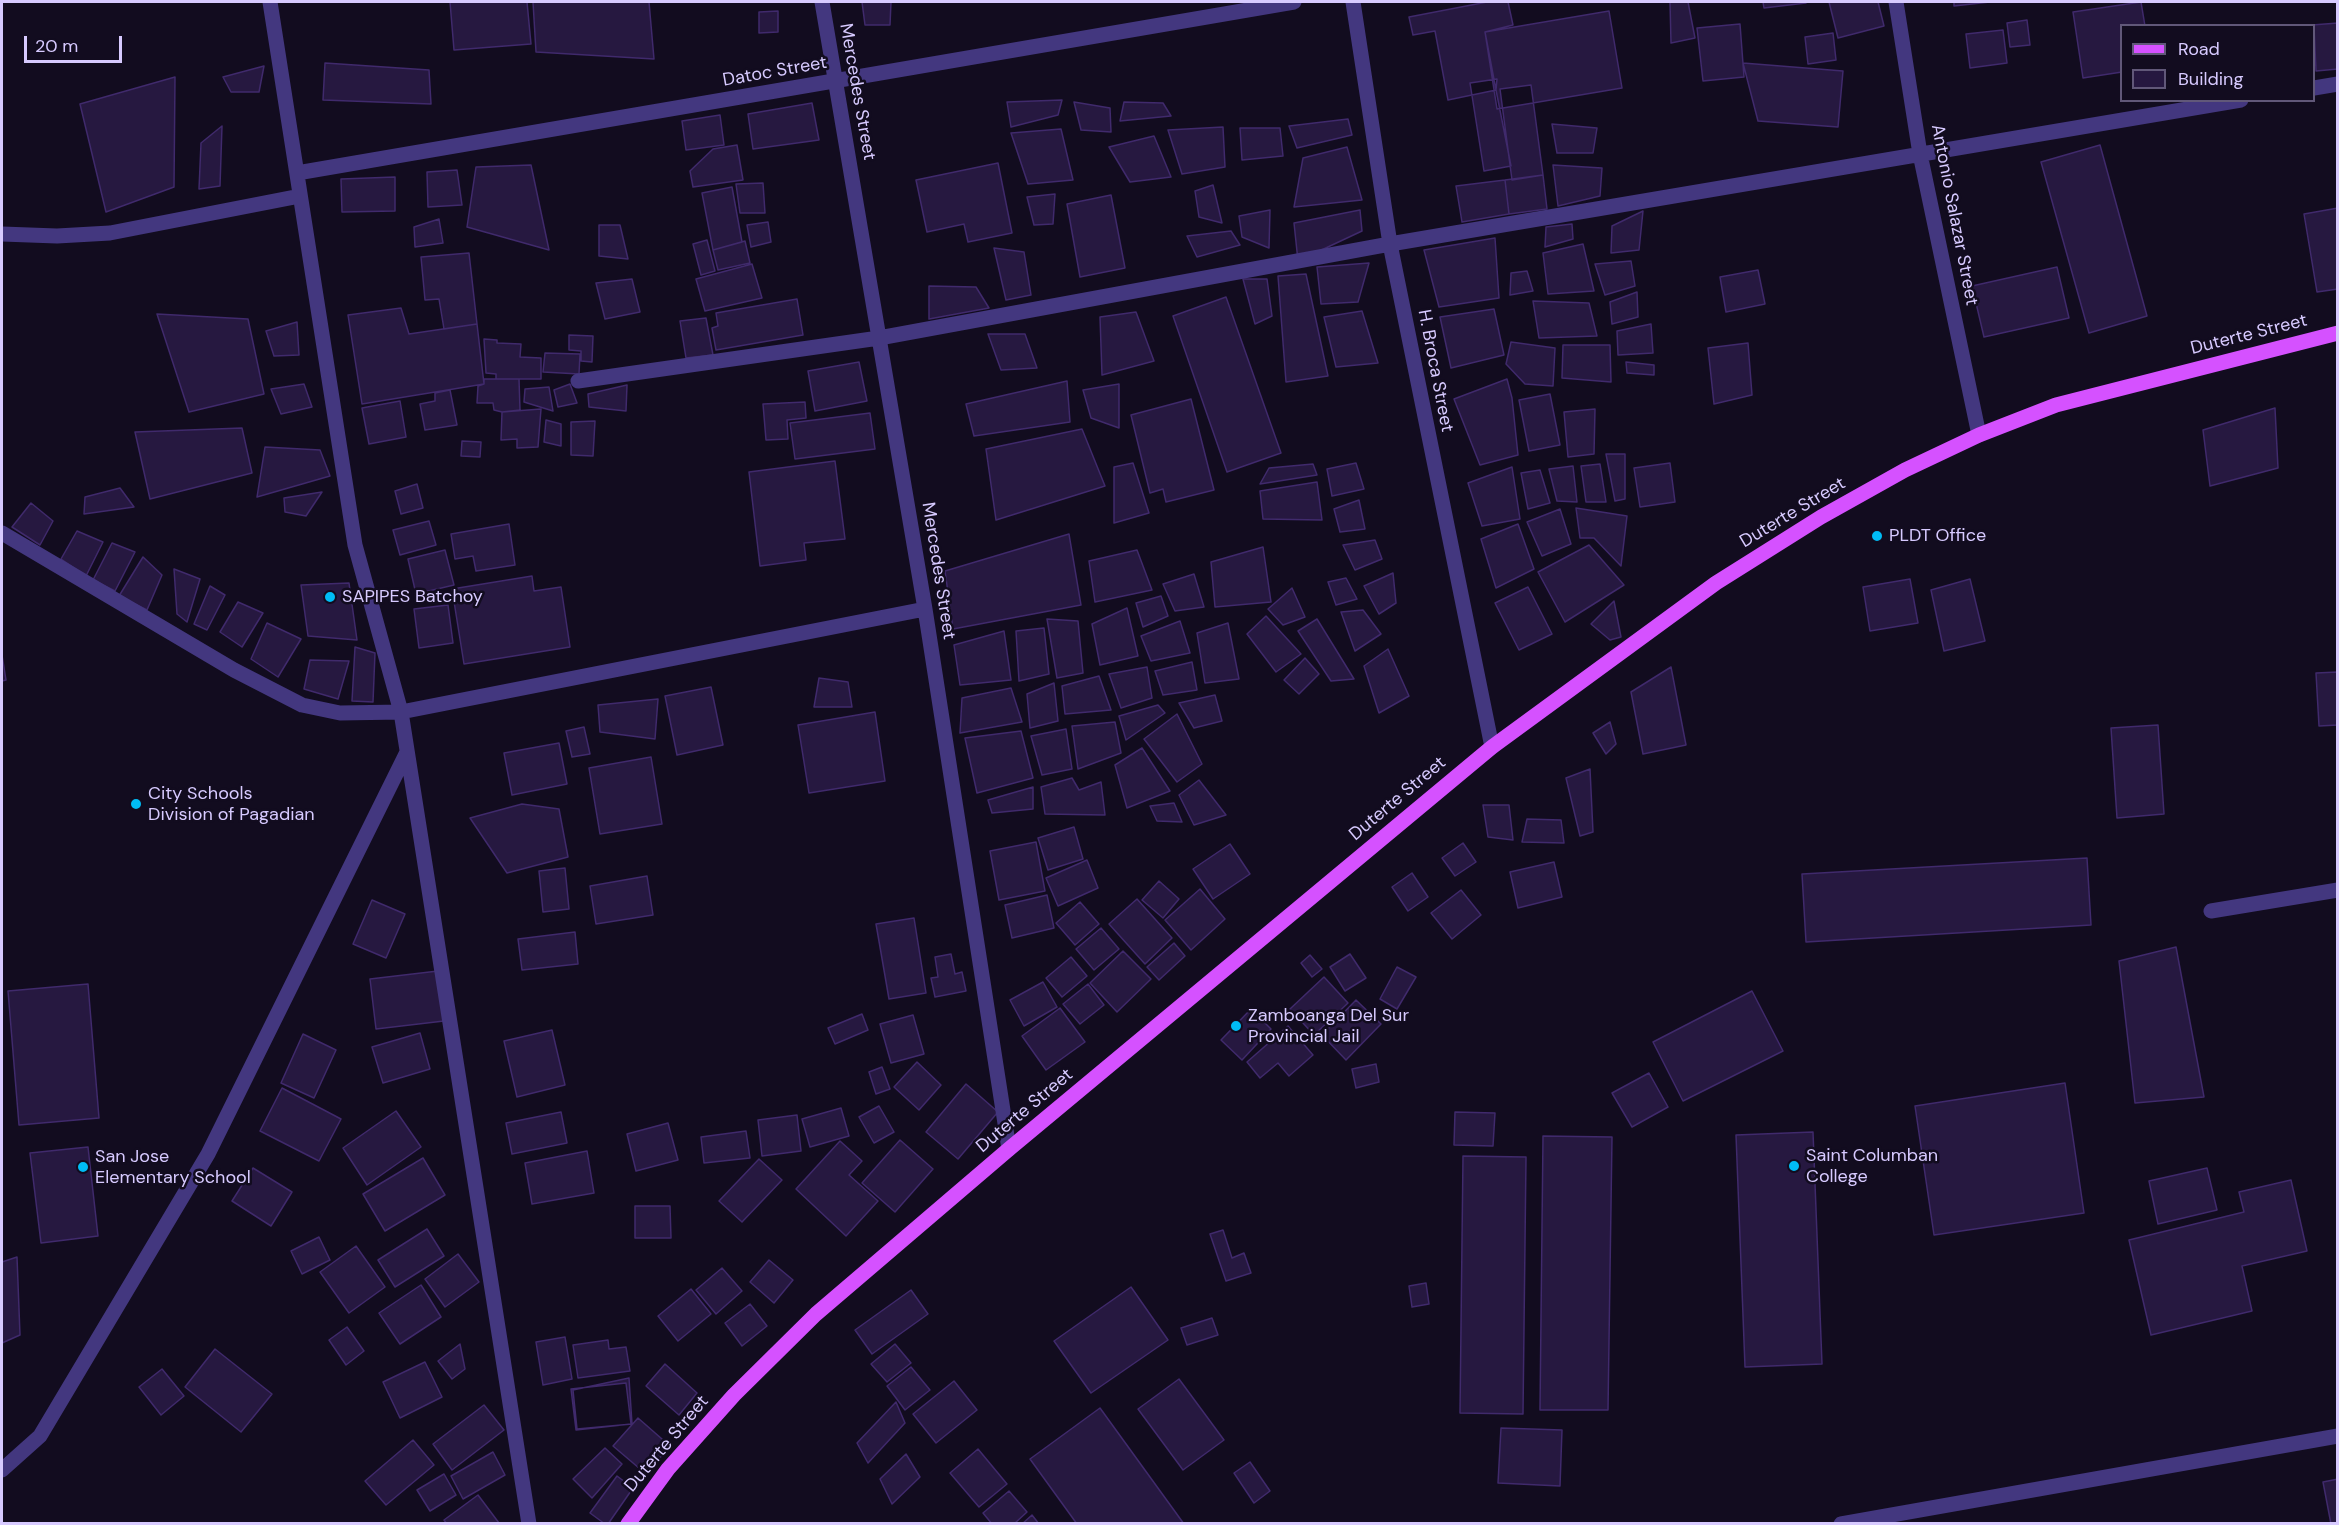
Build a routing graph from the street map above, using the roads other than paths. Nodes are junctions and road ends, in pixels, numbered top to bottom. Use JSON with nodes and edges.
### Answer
{"nodes":[{"id":1,"x":270,"y":2,"type":"edge"},
{"id":2,"x":822,"y":2,"type":"edge"},
{"id":3,"x":1294,"y":2,"type":"edge"},
{"id":4,"x":1353,"y":2,"type":"edge"},
{"id":5,"x":1896,"y":2,"type":"edge"},
{"id":6,"x":836,"y":82,"type":"junction"},
{"id":7,"x":2337,"y":84,"type":"edge"},
{"id":8,"x":2315,"y":88,"type":"edge"},
{"id":9,"x":2229,"y":102,"type":"edge"},
{"id":10,"x":1920,"y":154,"type":"junction"},
{"id":11,"x":297,"y":173,"type":"junction"},
{"id":12,"x":300,"y":195,"type":"junction"},
{"id":13,"x":2,"y":234,"type":"edge"},
{"id":14,"x":1389,"y":244,"type":"junction"},
{"id":15,"x":2337,"y":333,"type":"edge"},
{"id":16,"x":879,"y":338,"type":"junction"},
{"id":17,"x":578,"y":381,"type":"dead end"},
{"id":18,"x":1979,"y":435,"type":"junction"},
{"id":19,"x":2,"y":534,"type":"edge"},
{"id":20,"x":925,"y":609,"type":"junction"},
{"id":21,"x":401,"y":712,"type":"junction"},
{"id":22,"x":1492,"y":747,"type":"junction"},
{"id":23,"x":407,"y":752,"type":"junction"},
{"id":24,"x":2337,"y":890,"type":"edge"},
{"id":25,"x":2211,"y":911,"type":"dead end"},
{"id":26,"x":1010,"y":1149,"type":"junction"},
{"id":27,"x":2337,"y":1437,"type":"edge"},
{"id":28,"x":2,"y":1470,"type":"edge"},
{"id":29,"x":529,"y":1524,"type":"edge"},
{"id":30,"x":628,"y":1524,"type":"edge"},
{"id":31,"x":1841,"y":1524,"type":"edge"}],
"edges":[{"from":1,"to":11,"type":"street"},
{"from":2,"to":6,"type":"street","name":"Mercedes Street"},
{"from":3,"to":6,"type":"street","name":"Datoc Street"},
{"from":4,"to":14,"type":"street","name":"H. Broca Street"},
{"from":5,"to":10,"type":"street","name":"Antonio Salazar Street"},
{"from":6,"to":11,"type":"street","name":"Datoc Street"},
{"from":6,"to":16,"type":"street","name":"Mercedes Street"},
{"from":7,"to":8,"type":"street"},
{"from":9,"to":10,"type":"street"},
{"from":10,"to":14,"type":"street"},
{"from":10,"to":18,"type":"street","name":"Antonio Salazar Street"},
{"from":11,"to":12,"type":"street"},
{"from":12,"to":13,"type":"street"},
{"from":12,"to":21,"type":"street"},
{"from":14,"to":16,"type":"street"},
{"from":14,"to":22,"type":"street","name":"H. Broca Street"},
{"from":15,"to":18,"type":"main road","name":"Duterte Street"},
{"from":16,"to":17,"type":"street"},
{"from":16,"to":20,"type":"street","name":"Mercedes Street"},
{"from":18,"to":22,"type":"main road","name":"Duterte Street"},
{"from":19,"to":21,"type":"street"},
{"from":20,"to":21,"type":"street"},
{"from":20,"to":26,"type":"street","name":"Mercedes Street"},
{"from":21,"to":23,"type":"street"},
{"from":22,"to":26,"type":"main road","name":"Duterte Street"},
{"from":23,"to":28,"type":"street"},
{"from":23,"to":29,"type":"street"},
{"from":24,"to":25,"type":"street"},
{"from":26,"to":30,"type":"main road","name":"Duterte Street"},
{"from":27,"to":31,"type":"street"}]}
